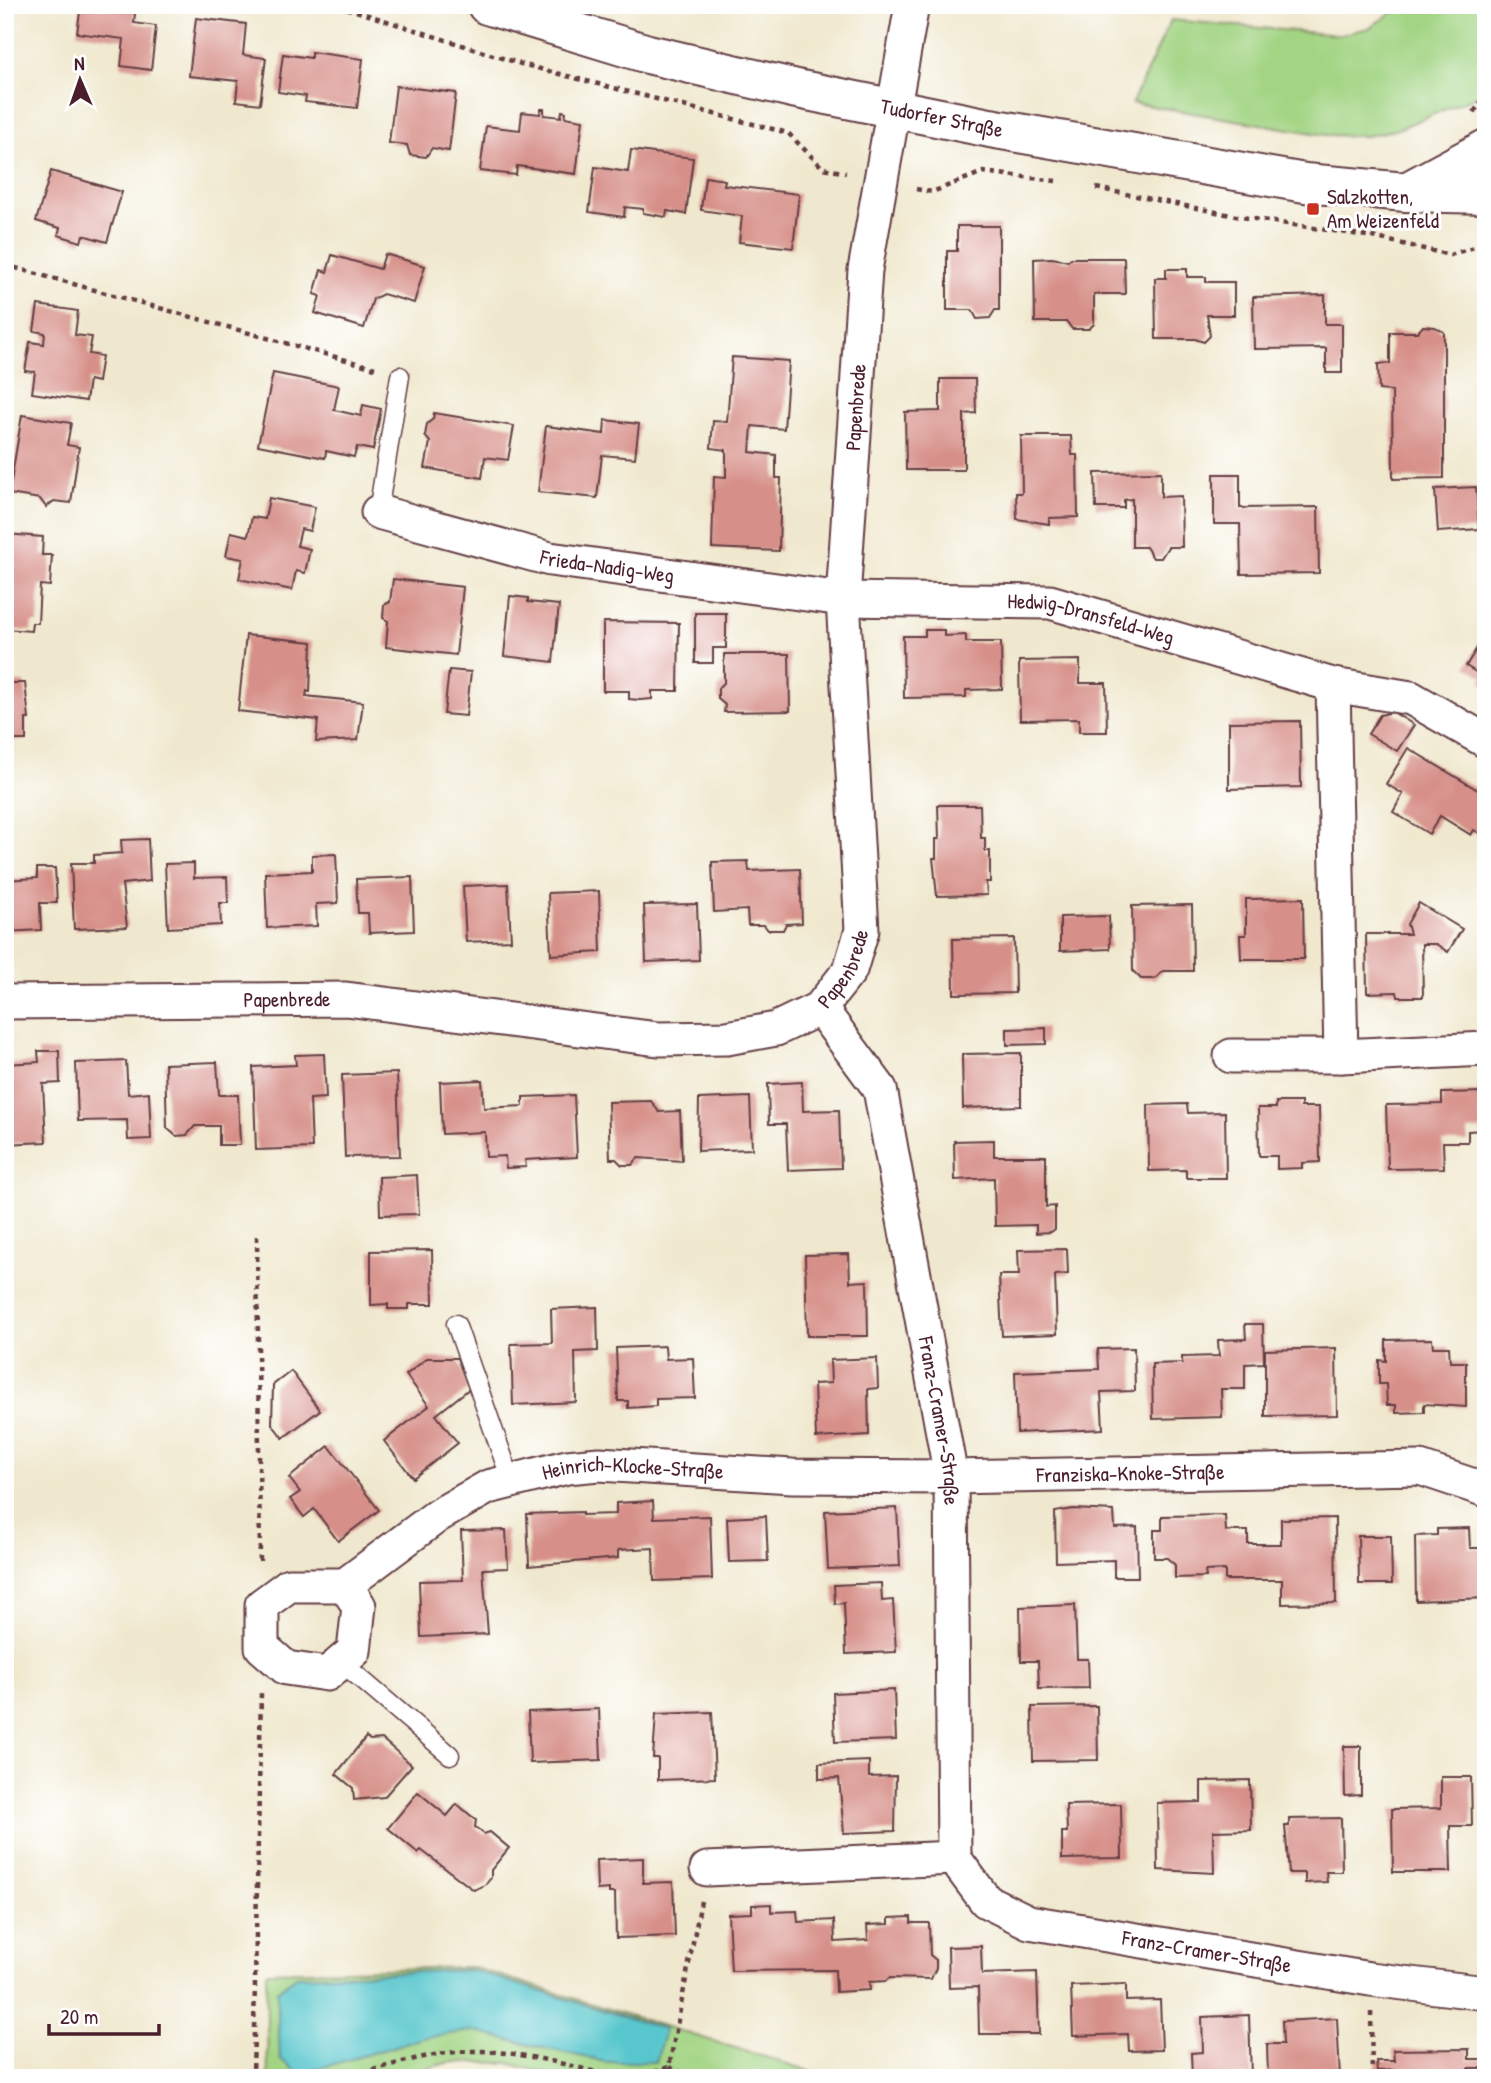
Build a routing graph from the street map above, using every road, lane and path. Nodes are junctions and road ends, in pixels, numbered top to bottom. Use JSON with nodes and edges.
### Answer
{"nodes":[{"id":1,"x":337,"y":5,"type":"edge"},
{"id":2,"x":487,"y":5,"type":"edge"},
{"id":3,"x":912,"y":5,"type":"edge"},
{"id":4,"x":894,"y":109,"type":"junction"},
{"id":5,"x":1486,"y":149,"type":"edge"},
{"id":6,"x":882,"y":181,"type":"junction"},
{"id":7,"x":1064,"y":182,"type":"dead end"},
{"id":8,"x":1089,"y":187,"type":"dead end"},
{"id":9,"x":1406,"y":192,"type":"junction"},
{"id":10,"x":1486,"y":194,"type":"edge"},
{"id":11,"x":1486,"y":243,"type":"edge"},
{"id":12,"x":5,"y":265,"type":"edge"},
{"id":13,"x":400,"y":376,"type":"joint"},
{"id":14,"x":378,"y":512,"type":"joint"},
{"id":15,"x":843,"y":598,"type":"junction"},
{"id":16,"x":1333,"y":685,"type":"junction"},
{"id":17,"x":1486,"y":741,"type":"edge"},
{"id":18,"x":5,"y":1002,"type":"edge"},
{"id":19,"x":820,"y":1007,"type":"junction"},
{"id":20,"x":1486,"y":1049,"type":"edge"},
{"id":21,"x":1231,"y":1056,"type":"dead end"},
{"id":22,"x":1341,"y":1056,"type":"junction"},
{"id":23,"x":257,"y":1236,"type":"dead end"},
{"id":24,"x":456,"y":1324,"type":"dead end"},
{"id":25,"x":951,"y":1477,"type":"junction"},
{"id":26,"x":511,"y":1480,"type":"junction"},
{"id":27,"x":1477,"y":1488,"type":"edge"},
{"id":28,"x":345,"y":1585,"type":"junction"},
{"id":29,"x":262,"y":1605,"type":"junction"},
{"id":30,"x":262,"y":1647,"type":"junction"},
{"id":31,"x":341,"y":1662,"type":"junction"},
{"id":32,"x":450,"y":1755,"type":"dead end"},
{"id":33,"x":954,"y":1858,"type":"junction"},
{"id":34,"x":707,"y":1869,"type":"joint"},
{"id":35,"x":1370,"y":1979,"type":"junction"},
{"id":36,"x":1486,"y":1993,"type":"edge"},
{"id":37,"x":669,"y":2067,"type":"junction"},
{"id":38,"x":253,"y":2078,"type":"edge"},
{"id":39,"x":344,"y":2078,"type":"edge"},
{"id":40,"x":623,"y":2078,"type":"edge"},
{"id":41,"x":635,"y":2078,"type":"edge"},
{"id":42,"x":695,"y":2078,"type":"edge"},
{"id":43,"x":1372,"y":2078,"type":"edge"}],
"edges":[{"from":1,"to":6,"type":"path"},
{"from":2,"to":4,"type":"main road","name":"Tudorfer Straße"},
{"from":3,"to":4,"type":"street","name":"Papenbrede"},
{"from":4,"to":6,"type":"street","name":"Papenbrede"},
{"from":4,"to":9,"type":"main road","name":"Tudorfer Straße"},
{"from":5,"to":9,"type":"main road"},
{"from":6,"to":7,"type":"path"},
{"from":6,"to":15,"type":"street","name":"Papenbrede"},
{"from":8,"to":11,"type":"path"},
{"from":9,"to":10,"type":"main road","name":"Tudorfer Straße"},
{"from":12,"to":13,"type":"path"},
{"from":13,"to":14,"type":"lane"},
{"from":14,"to":15,"type":"street","name":"Frieda-Nadig-Weg"},
{"from":15,"to":16,"type":"street","name":"Hedwig-Dransfeld-Weg"},
{"from":15,"to":19,"type":"street","name":"Papenbrede"},
{"from":16,"to":17,"type":"street","name":"Hedwig-Dransfeld-Weg"},
{"from":16,"to":22,"type":"street"},
{"from":18,"to":19,"type":"street","name":"Papenbrede"},
{"from":19,"to":25,"type":"street","name":"Franz-Cramer-Straße"},
{"from":20,"to":22,"type":"street"},
{"from":21,"to":22,"type":"street"},
{"from":23,"to":29,"type":"path"},
{"from":24,"to":26,"type":"lane"},
{"from":25,"to":26,"type":"street","name":"Heinrich-Klocke-Straße"},
{"from":25,"to":27,"type":"street","name":"Franziska-Knoke-Straße"},
{"from":25,"to":33,"type":"street","name":"Franz-Cramer-Straße"},
{"from":26,"to":28,"type":"street","name":"Heinrich-Klocke-Straße"},
{"from":28,"to":29,"type":"street"},
{"from":28,"to":31,"type":"street"},
{"from":29,"to":30,"type":"street"},
{"from":30,"to":31,"type":"street"},
{"from":30,"to":38,"type":"path"},
{"from":31,"to":32,"type":"lane"},
{"from":33,"to":34,"type":"street"},
{"from":33,"to":35,"type":"street","name":"Franz-Cramer-Straße"},
{"from":34,"to":37,"type":"path"},
{"from":35,"to":36,"type":"street","name":"Franz-Cramer-Straße"},
{"from":35,"to":43,"type":"path"},
{"from":37,"to":41,"type":"path"},
{"from":37,"to":42,"type":"path"},
{"from":39,"to":40,"type":"path"}]}
